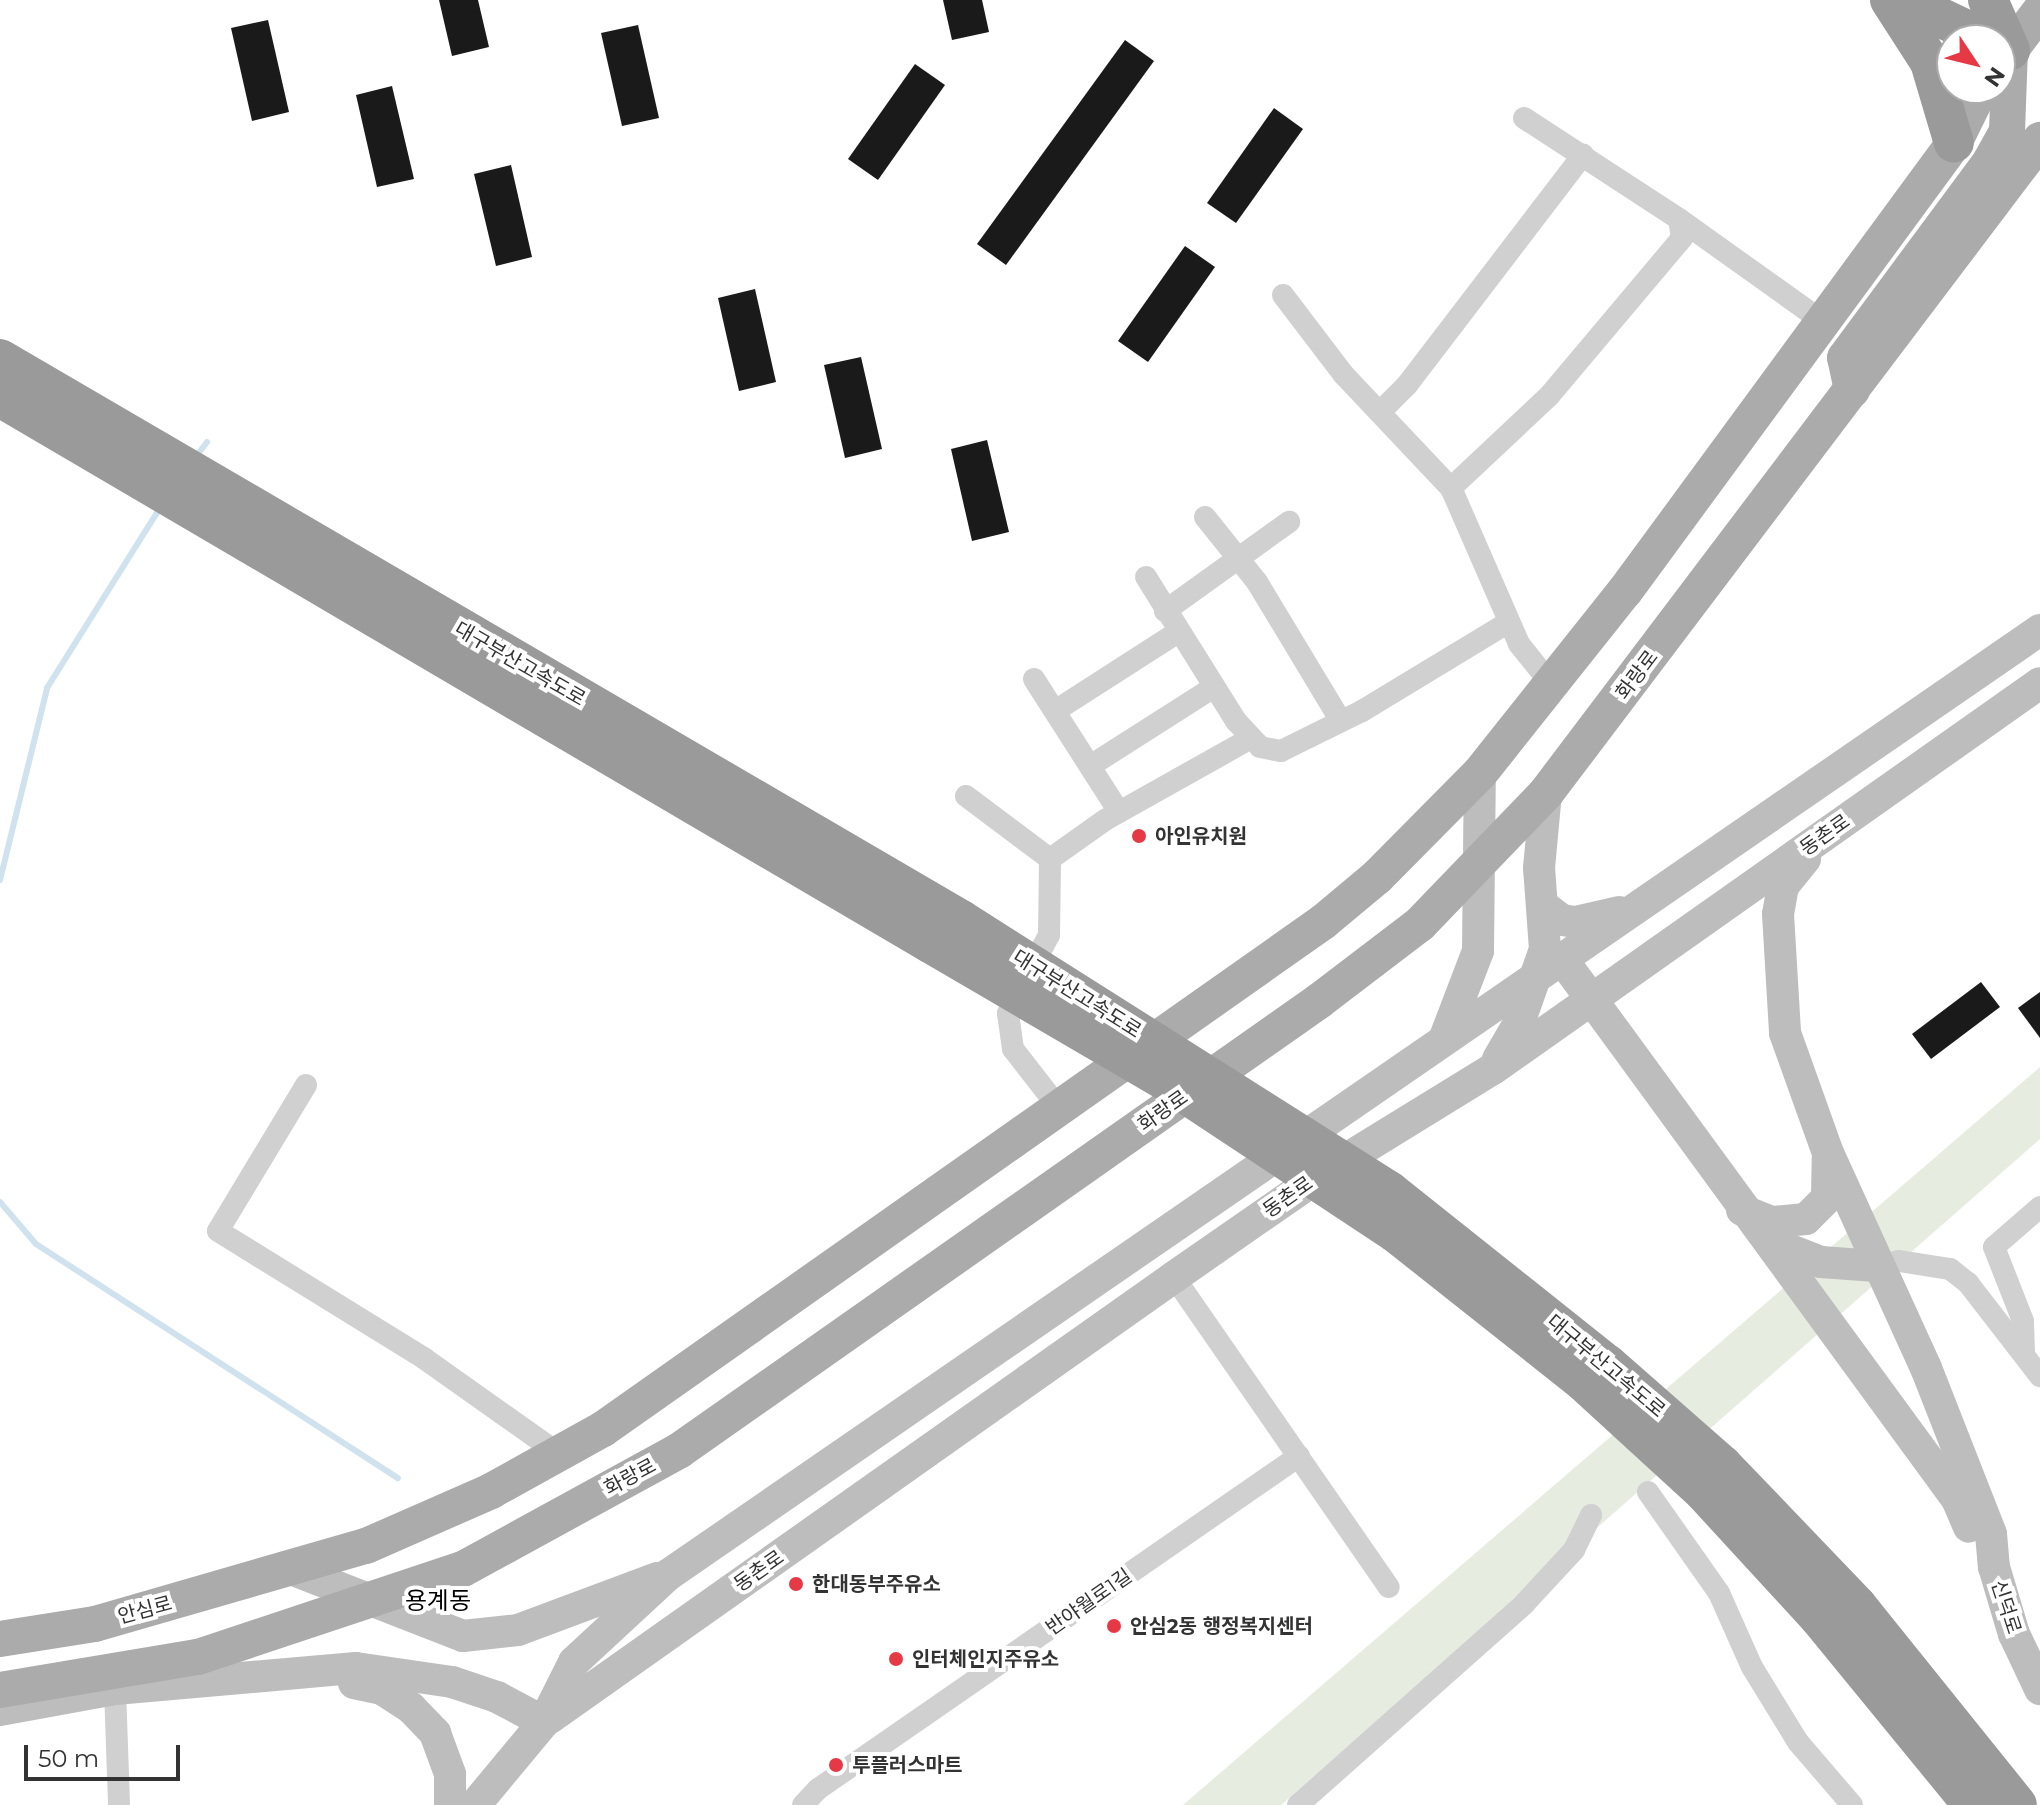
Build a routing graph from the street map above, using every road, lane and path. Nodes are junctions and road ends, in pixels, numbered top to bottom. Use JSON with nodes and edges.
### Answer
{"nodes":[{"id":1,"x":1890,"y":0,"type":"edge"},
{"id":2,"x":1903,"y":0,"type":"edge"},
{"id":3,"x":1988,"y":0,"type":"edge"},
{"id":4,"x":2040,"y":11,"type":"edge"},
{"id":5,"x":1951,"y":24,"type":"edge"},
{"id":6,"x":1997,"y":24,"type":"edge"},
{"id":7,"x":2016,"y":42,"type":"edge"},
{"id":8,"x":2016,"y":81,"type":"edge"},
{"id":9,"x":1973,"y":104,"type":"edge"},
{"id":10,"x":2025,"y":113,"type":"edge"},
{"id":11,"x":1524,"y":118,"type":"dead end"},
{"id":12,"x":2040,"y":140,"type":"edge"},
{"id":13,"x":1954,"y":143,"type":"junction"},
{"id":14,"x":1583,"y":155,"type":"junction"},
{"id":15,"x":1679,"y":219,"type":"junction"},
{"id":16,"x":1889,"y":232,"type":"junction"},
{"id":17,"x":1923,"y":252,"type":"junction"},
{"id":18,"x":1283,"y":295,"type":"dead end"},
{"id":19,"x":1822,"y":321,"type":"junction"},
{"id":20,"x":0,"y":359,"type":"edge"},
{"id":21,"x":1852,"y":390,"type":"junction"},
{"id":22,"x":0,"y":397,"type":"edge"},
{"id":23,"x":1380,"y":412,"type":"junction"},
{"id":24,"x":139,"y":460,"type":"junction"},
{"id":25,"x":1451,"y":488,"type":"junction"},
{"id":26,"x":1205,"y":517,"type":"dead end"},
{"id":27,"x":1289,"y":522,"type":"dead end"},
{"id":28,"x":1239,"y":560,"type":"junction"},
{"id":29,"x":1146,"y":577,"type":"dead end"},
{"id":30,"x":1165,"y":611,"type":"junction"},
{"id":31,"x":1509,"y":622,"type":"junction"},
{"id":32,"x":2040,"y":630,"type":"edge"},
{"id":33,"x":1178,"y":632,"type":"junction"},
{"id":34,"x":1034,"y":679,"type":"dead end"},
{"id":35,"x":2040,"y":683,"type":"edge"},
{"id":36,"x":1551,"y":684,"type":"junction"},
{"id":37,"x":1214,"y":687,"type":"junction"},
{"id":38,"x":1055,"y":711,"type":"junction"},
{"id":39,"x":1341,"y":721,"type":"junction"},
{"id":40,"x":1251,"y":738,"type":"junction"},
{"id":41,"x":1090,"y":766,"type":"junction"},
{"id":42,"x":1480,"y":773,"type":"junction"},
{"id":43,"x":1546,"y":793,"type":"junction"},
{"id":44,"x":966,"y":796,"type":"dead end"},
{"id":45,"x":1119,"y":812,"type":"junction"},
{"id":46,"x":1828,"y":832,"type":"junction"},
{"id":47,"x":1050,"y":859,"type":"junction"},
{"id":48,"x":1480,"y":864,"type":"junction"},
{"id":49,"x":1542,"y":905,"type":"junction"},
{"id":50,"x":1641,"y":905,"type":"junction"},
{"id":51,"x":946,"y":932,"type":"junction"},
{"id":52,"x":1550,"y":968,"type":"junction"},
{"id":53,"x":1591,"y":1000,"type":"junction"},
{"id":54,"x":1443,"y":1043,"type":"junction"},
{"id":55,"x":1493,"y":1069,"type":"junction"},
{"id":56,"x":306,"y":1085,"type":"dead end"},
{"id":57,"x":1059,"y":1108,"type":"junction"},
{"id":58,"x":1828,"y":1153,"type":"junction"},
{"id":59,"x":2040,"y":1207,"type":"edge"},
{"id":60,"x":1751,"y":1221,"type":"junction"},
{"id":61,"x":1876,"y":1266,"type":"junction"},
{"id":62,"x":1174,"y":1277,"type":"junction"},
{"id":63,"x":2024,"y":1352,"type":"junction"},
{"id":64,"x":2040,"y":1376,"type":"edge"},
{"id":65,"x":559,"y":1454,"type":"junction"},
{"id":66,"x":1299,"y":1456,"type":"junction"},
{"id":67,"x":1648,"y":1492,"type":"dead end"},
{"id":68,"x":1591,"y":1515,"type":"dead end"},
{"id":69,"x":286,"y":1567,"type":"junction"},
{"id":70,"x":1994,"y":1567,"type":"junction"},
{"id":71,"x":668,"y":1575,"type":"junction"},
{"id":72,"x":1389,"y":1587,"type":"dead end"},
{"id":73,"x":364,"y":1602,"type":"junction"},
{"id":74,"x":0,"y":1639,"type":"edge"},
{"id":75,"x":296,"y":1672,"type":"junction"},
{"id":76,"x":115,"y":1689,"type":"junction"},
{"id":77,"x":2040,"y":1689,"type":"edge"},
{"id":78,"x":0,"y":1690,"type":"edge"},
{"id":79,"x":0,"y":1710,"type":"edge"},
{"id":80,"x":544,"y":1722,"type":"junction"},
{"id":81,"x":119,"y":1805,"type":"edge"},
{"id":82,"x":450,"y":1805,"type":"edge"},
{"id":83,"x":475,"y":1805,"type":"edge"},
{"id":84,"x":803,"y":1805,"type":"edge"},
{"id":85,"x":1298,"y":1805,"type":"edge"},
{"id":86,"x":1852,"y":1805,"type":"edge"},
{"id":87,"x":1973,"y":1805,"type":"edge"},
{"id":88,"x":2017,"y":1805,"type":"edge"}],
"edges":[{"from":1,"to":13,"type":"highway"},
{"from":2,"to":5,"type":"highway"},
{"from":3,"to":6,"type":"highway"},
{"from":4,"to":7,"type":"main road"},
{"from":8,"to":10,"type":"main road"},
{"from":9,"to":13,"type":"main road"},
{"from":10,"to":13,"type":"main road"},
{"from":10,"to":17,"type":"main road"},
{"from":11,"to":14,"type":"street"},
{"from":12,"to":21,"type":"main road","name":"화랑로"},
{"from":13,"to":16,"type":"main road"},
{"from":14,"to":15,"type":"street"},
{"from":14,"to":23,"type":"street"},
{"from":15,"to":19,"type":"street"},
{"from":15,"to":25,"type":"street"},
{"from":16,"to":17,"type":"main road"},
{"from":16,"to":19,"type":"main road"},
{"from":17,"to":21,"type":"main road"},
{"from":18,"to":23,"type":"street"},
{"from":19,"to":36,"type":"main road"},
{"from":20,"to":24,"type":"highway","name":"대구부산고속도로"},
{"from":21,"to":43,"type":"main road","name":"화랑로"},
{"from":22,"to":24,"type":"highway","name":"대구부산고속도로"},
{"from":23,"to":25,"type":"street"},
{"from":24,"to":51,"type":"highway","name":"대구부산고속도로"},
{"from":25,"to":31,"type":"street"},
{"from":26,"to":28,"type":"street"},
{"from":27,"to":28,"type":"street"},
{"from":28,"to":30,"type":"street"},
{"from":28,"to":39,"type":"street"},
{"from":29,"to":30,"type":"street"},
{"from":30,"to":33,"type":"street"},
{"from":31,"to":36,"type":"street"},
{"from":31,"to":39,"type":"street"},
{"from":32,"to":50,"type":"main road"},
{"from":33,"to":37,"type":"street"},
{"from":33,"to":38,"type":"street"},
{"from":34,"to":38,"type":"street"},
{"from":35,"to":46,"type":"main road","name":"동촌로"},
{"from":36,"to":42,"type":"main road"},
{"from":37,"to":40,"type":"street"},
{"from":37,"to":41,"type":"street"},
{"from":38,"to":41,"type":"street"},
{"from":39,"to":40,"type":"street"},
{"from":40,"to":45,"type":"street"},
{"from":41,"to":45,"type":"street"},
{"from":42,"to":48,"type":"main road"},
{"from":42,"to":57,"type":"main road"},
{"from":43,"to":48,"type":"main road","name":"화랑로"},
{"from":43,"to":49,"type":"main road"},
{"from":44,"to":47,"type":"street"},
{"from":45,"to":47,"type":"street"},
{"from":46,"to":53,"type":"main road","name":"동촌로"},
{"from":46,"to":58,"type":"main road"},
{"from":47,"to":57,"type":"street"},
{"from":48,"to":54,"type":"main road"},
{"from":48,"to":73,"type":"main road","name":"화랑로"},
{"from":49,"to":50,"type":"main road"},
{"from":49,"to":52,"type":"main road"},
{"from":50,"to":52,"type":"main road"},
{"from":51,"to":87,"type":"highway","name":"대구부산고속도로","bridge":true},
{"from":51,"to":88,"type":"highway","name":"대구부산고속도로","bridge":true},
{"from":52,"to":53,"type":"main road"},
{"from":52,"to":54,"type":"main road"},
{"from":52,"to":55,"type":"main road"},
{"from":53,"to":55,"type":"main road","name":"동촌로"},
{"from":53,"to":60,"type":"main road"},
{"from":54,"to":71,"type":"main road"},
{"from":55,"to":62,"type":"main road","name":"동촌로"},
{"from":56,"to":65,"type":"street"},
{"from":57,"to":65,"type":"main road"},
{"from":58,"to":60,"type":"main road"},
{"from":58,"to":61,"type":"main road"},
{"from":59,"to":63,"type":"street"},
{"from":60,"to":61,"type":"main road"},
{"from":60,"to":70,"type":"main road"},
{"from":61,"to":63,"type":"street"},
{"from":61,"to":70,"type":"main road"},
{"from":62,"to":66,"type":"street"},
{"from":62,"to":80,"type":"main road","name":"동촌로"},
{"from":63,"to":64,"type":"street"},
{"from":65,"to":69,"type":"main road"},
{"from":66,"to":72,"type":"street"},
{"from":66,"to":84,"type":"street","name":"반야월로1길"},
{"from":67,"to":86,"type":"street"},
{"from":68,"to":85,"type":"street"},
{"from":69,"to":73,"type":"main road"},
{"from":69,"to":74,"type":"main road","name":"안심로"},
{"from":70,"to":77,"type":"main road","name":"신덕로"},
{"from":71,"to":73,"type":"main road"},
{"from":71,"to":80,"type":"main road"},
{"from":73,"to":78,"type":"main road","name":"화랑로"},
{"from":75,"to":76,"type":"main road"},
{"from":75,"to":80,"type":"main road"},
{"from":75,"to":82,"type":"main road"},
{"from":76,"to":79,"type":"main road"},
{"from":76,"to":81,"type":"street"},
{"from":80,"to":83,"type":"main road"}]}
